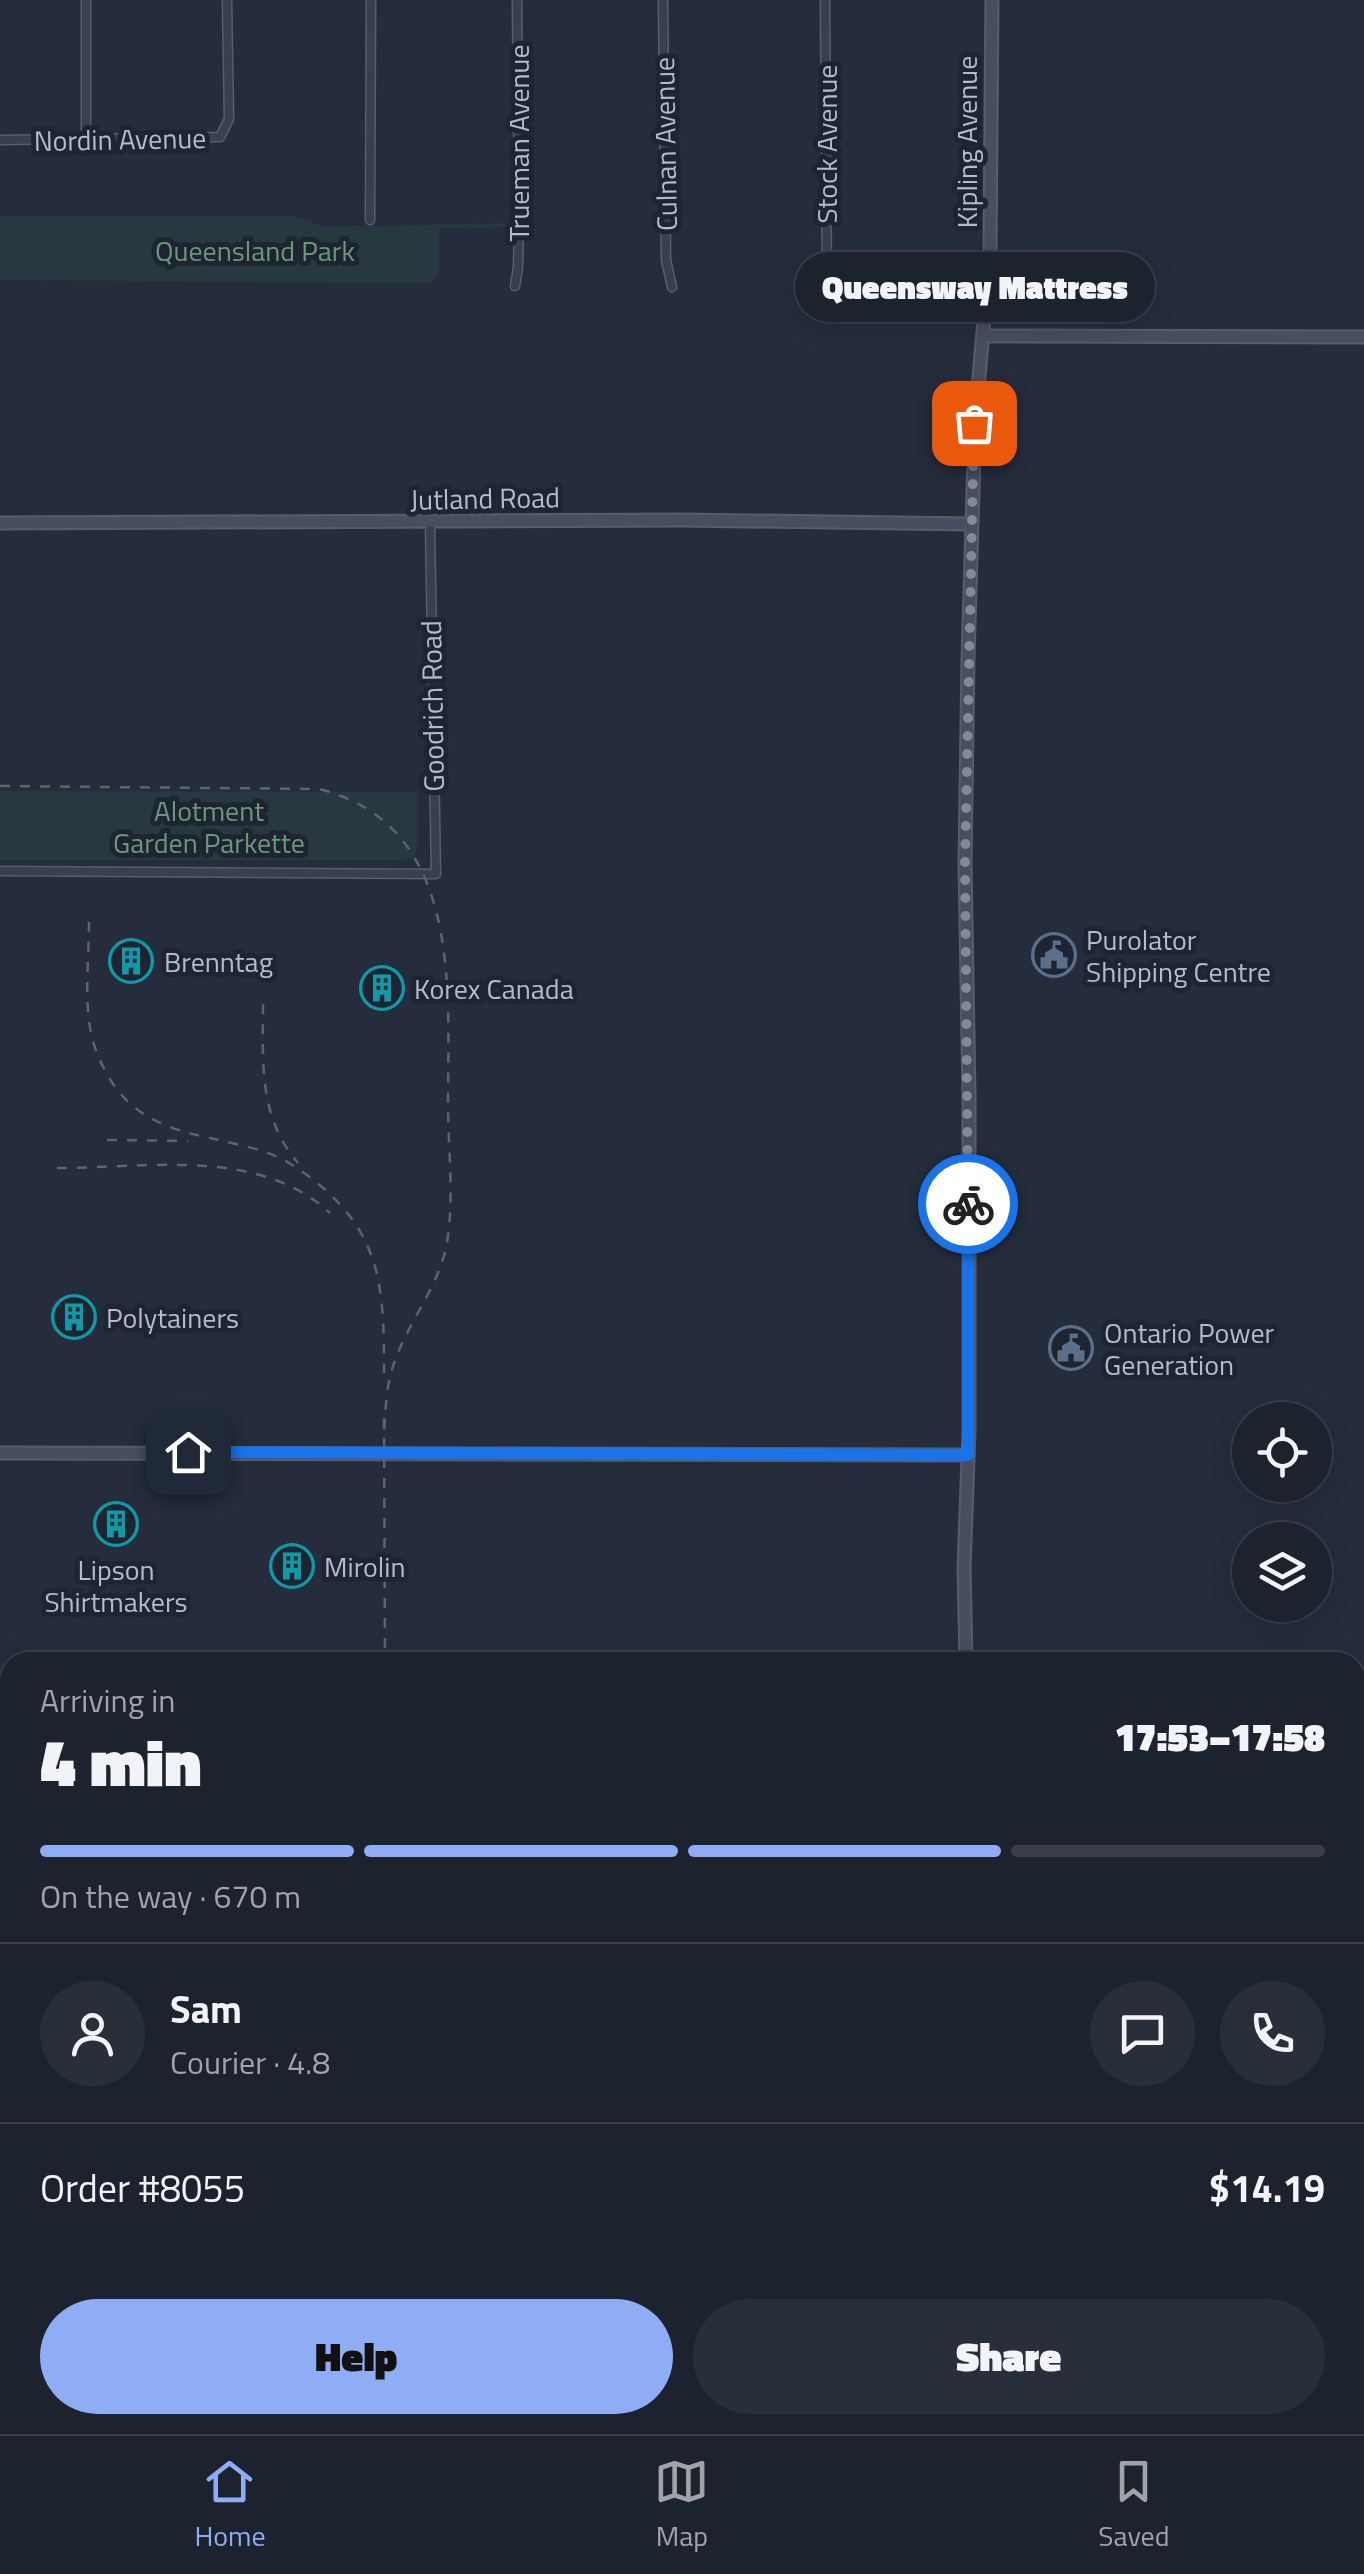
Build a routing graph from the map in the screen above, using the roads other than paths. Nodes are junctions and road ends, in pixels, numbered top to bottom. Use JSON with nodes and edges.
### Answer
{"nodes":[{"id":1,"x":86,"y":0,"type":"edge"},
{"id":2,"x":226,"y":0,"type":"edge"},
{"id":3,"x":371,"y":0,"type":"edge"},
{"id":4,"x":517,"y":0,"type":"edge"},
{"id":5,"x":663,"y":0,"type":"edge"},
{"id":6,"x":826,"y":0,"type":"edge"},
{"id":7,"x":992,"y":0,"type":"edge"},
{"id":8,"x":0,"y":140,"type":"edge"},
{"id":9,"x":86,"y":140,"type":"junction"},
{"id":10,"x":370,"y":220,"type":"dead end"},
{"id":11,"x":514,"y":286,"type":"dead end"},
{"id":12,"x":672,"y":287,"type":"dead end"},
{"id":13,"x":827,"y":288,"type":"dead end"},
{"id":14,"x":984,"y":336,"type":"junction"},
{"id":15,"x":1364,"y":337,"type":"edge"},
{"id":16,"x":0,"y":524,"type":"edge"},
{"id":17,"x":430,"y":524,"type":"junction"},
{"id":18,"x":970,"y":524,"type":"junction"},
{"id":19,"x":0,"y":871,"type":"edge"},
{"id":20,"x":0,"y":1453,"type":"edge"},
{"id":21,"x":968,"y":1455,"type":"junction"},
{"id":22,"x":966,"y":1652,"type":"edge"}],
"edges":[{"from":1,"to":9,"type":"street"},
{"from":2,"to":9,"type":"street","name":"Nordin Avenue"},
{"from":3,"to":10,"type":"street"},
{"from":4,"to":11,"type":"street","name":"Trueman Avenue"},
{"from":5,"to":12,"type":"street","name":"Culnan Avenue"},
{"from":6,"to":13,"type":"street","name":"Stock Avenue"},
{"from":7,"to":14,"type":"main road","name":"Kipling Avenue"},
{"from":8,"to":9,"type":"street","name":"Nordin Avenue"},
{"from":14,"to":15,"type":"main road"},
{"from":14,"to":18,"type":"main road","name":"Kipling Avenue"},
{"from":16,"to":17,"type":"main road","name":"Jutland Road"},
{"from":17,"to":18,"type":"main road","name":"Jutland Road"},
{"from":17,"to":19,"type":"street","name":"Goodrich Road"},
{"from":18,"to":21,"type":"main road","name":"Kipling Avenue"},
{"from":20,"to":21,"type":"main road"},
{"from":21,"to":22,"type":"main road","name":"Kipling Avenue"}]}
